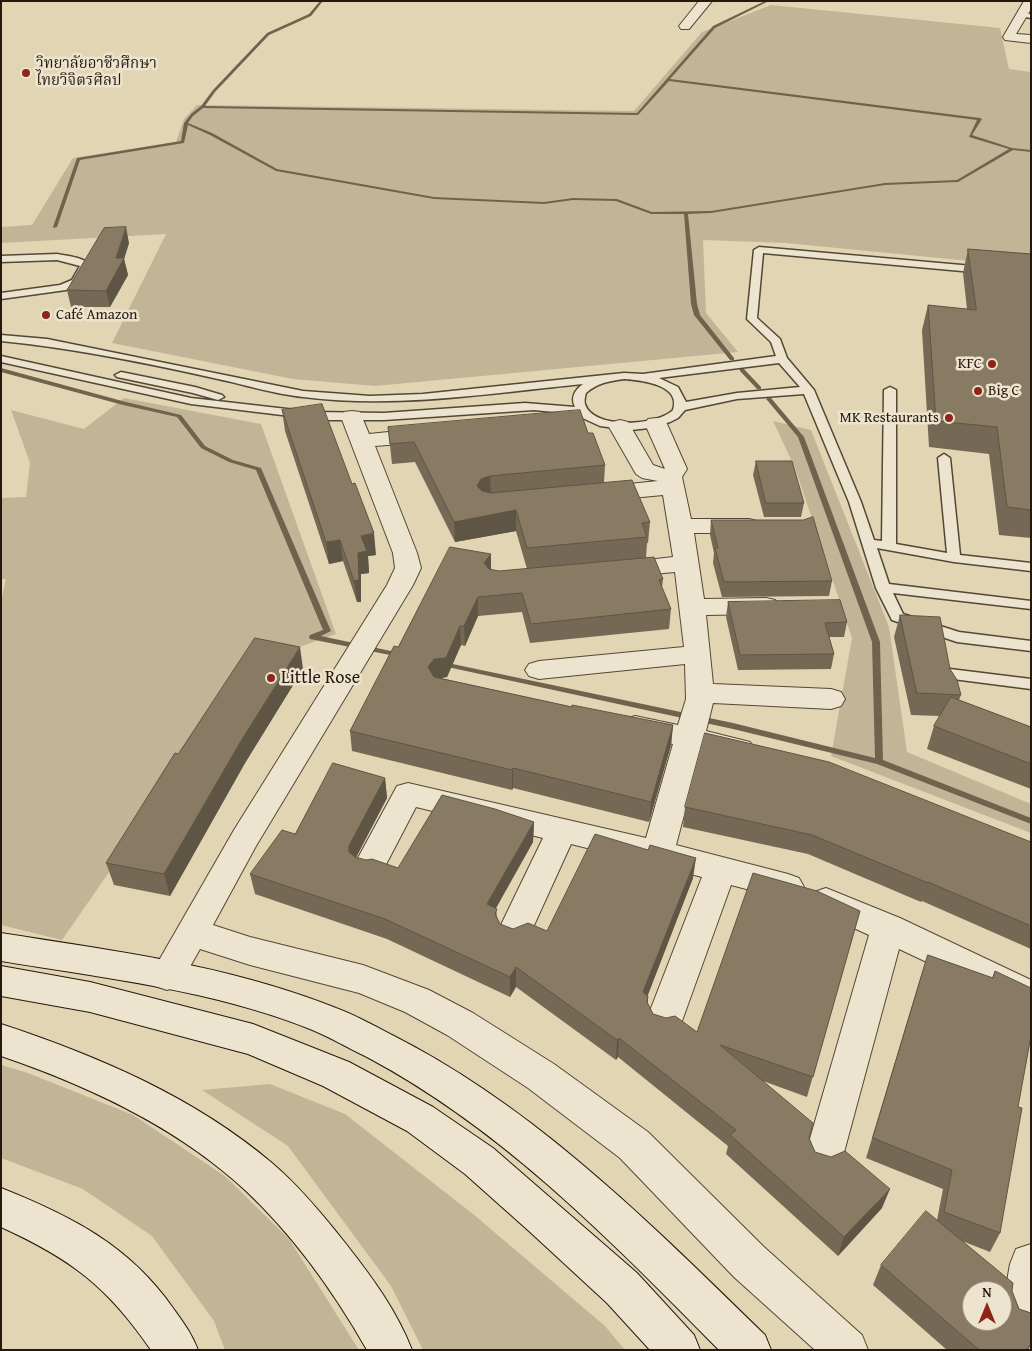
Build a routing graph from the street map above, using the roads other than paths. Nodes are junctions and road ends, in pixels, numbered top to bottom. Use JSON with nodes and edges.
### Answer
{"nodes":[{"id":1,"x":706,"y":1,"type":"edge"},
{"id":2,"x":1030,"y":1,"type":"edge"},
{"id":3,"x":1026,"y":16,"type":"edge"},
{"id":4,"x":685,"y":26,"type":"dead end"},
{"id":5,"x":1031,"y":39,"type":"edge"},
{"id":6,"x":1,"y":259,"type":"edge"},
{"id":7,"x":994,"y":271,"type":"edge"},
{"id":8,"x":1,"y":296,"type":"edge"},
{"id":9,"x":1,"y":338,"type":"edge"},
{"id":10,"x":1,"y":359,"type":"edge"},
{"id":11,"x":782,"y":359,"type":"junction"},
{"id":12,"x":641,"y":376,"type":"junction"},
{"id":13,"x":599,"y":379,"type":"junction"},
{"id":14,"x":256,"y":386,"type":"junction"},
{"id":15,"x":808,"y":390,"type":"junction"},
{"id":16,"x":890,"y":390,"type":"dead end"},
{"id":17,"x":248,"y":407,"type":"junction"},
{"id":18,"x":680,"y":407,"type":"junction"},
{"id":19,"x":352,"y":417,"type":"junction"},
{"id":20,"x":578,"y":419,"type":"junction"},
{"id":21,"x":656,"y":424,"type":"junction"},
{"id":22,"x":620,"y":427,"type":"junction"},
{"id":23,"x":499,"y":428,"type":"edge"},
{"id":24,"x":450,"y":433,"type":"edge"},
{"id":25,"x":361,"y":441,"type":"junction"},
{"id":26,"x":944,"y":458,"type":"dead end"},
{"id":27,"x":672,"y":482,"type":"junction"},
{"id":28,"x":577,"y":496,"type":"edge"},
{"id":29,"x":680,"y":526,"type":"junction"},
{"id":30,"x":773,"y":526,"type":"edge"},
{"id":31,"x":869,"y":543,"type":"junction"},
{"id":32,"x":890,"y":547,"type":"junction"},
{"id":33,"x":954,"y":558,"type":"junction"},
{"id":34,"x":687,"y":563,"type":"junction"},
{"id":35,"x":1031,"y":567,"type":"edge"},
{"id":36,"x":598,"y":572,"type":"edge"},
{"id":37,"x":883,"y":588,"type":"junction"},
{"id":38,"x":1031,"y":605,"type":"edge"},
{"id":39,"x":791,"y":606,"type":"edge"},
{"id":40,"x":692,"y":607,"type":"junction"},
{"id":41,"x":942,"y":631,"type":"junction"},
{"id":42,"x":1031,"y":646,"type":"edge"},
{"id":43,"x":698,"y":654,"type":"junction"},
{"id":44,"x":540,"y":670,"type":"dead end"},
{"id":45,"x":950,"y":674,"type":"junction"},
{"id":46,"x":1031,"y":684,"type":"edge"},
{"id":47,"x":953,"y":692,"type":"edge"},
{"id":48,"x":700,"y":696,"type":"junction"},
{"id":49,"x":831,"y":699,"type":"dead end"},
{"id":50,"x":612,"y":722,"type":"edge"},
{"id":51,"x":691,"y":732,"type":"junction"},
{"id":52,"x":766,"y":754,"type":"edge"},
{"id":53,"x":562,"y":830,"type":"junction"},
{"id":54,"x":658,"y":853,"type":"junction"},
{"id":55,"x":369,"y":867,"type":"edge"},
{"id":56,"x":721,"y":869,"type":"junction"},
{"id":57,"x":888,"y":928,"type":"junction"},
{"id":58,"x":191,"y":932,"type":"junction"},
{"id":59,"x":514,"y":933,"type":"edge"},
{"id":60,"x":1,"y":947,"type":"edge"},
{"id":61,"x":167,"y":976,"type":"junction"},
{"id":62,"x":1,"y":981,"type":"edge"},
{"id":63,"x":1031,"y":996,"type":"edge"},
{"id":64,"x":664,"y":1021,"type":"edge"},
{"id":65,"x":1,"y":1040,"type":"edge"},
{"id":66,"x":824,"y":1156,"type":"edge"},
{"id":67,"x":1,"y":1207,"type":"edge"},
{"id":68,"x":1031,"y":1264,"type":"edge"},
{"id":69,"x":1022,"y":1311,"type":"edge"},
{"id":70,"x":178,"y":1350,"type":"edge"},
{"id":71,"x":391,"y":1350,"type":"edge"},
{"id":72,"x":679,"y":1350,"type":"edge"},
{"id":73,"x":750,"y":1350,"type":"edge"},
{"id":74,"x":848,"y":1350,"type":"edge"}],
"edges":[{"from":1,"to":4,"type":"street"},
{"from":2,"to":3,"type":"street"},
{"from":3,"to":5,"type":"street"},
{"from":6,"to":8,"type":"lane"},
{"from":7,"to":11,"type":"lane"},
{"from":9,"to":14,"type":"lane"},
{"from":10,"to":17,"type":"lane"},
{"from":11,"to":12,"type":"lane"},
{"from":11,"to":15,"type":"lane"},
{"from":12,"to":13,"type":"lane"},
{"from":12,"to":18,"type":"lane"},
{"from":13,"to":14,"type":"lane"},
{"from":13,"to":20,"type":"lane"},
{"from":14,"to":17,"type":"lane"},
{"from":15,"to":18,"type":"lane"},
{"from":15,"to":31,"type":"lane"},
{"from":16,"to":32,"type":"lane"},
{"from":17,"to":19,"type":"lane"},
{"from":18,"to":21,"type":"lane"},
{"from":19,"to":20,"type":"lane"},
{"from":19,"to":25,"type":"street"},
{"from":20,"to":22,"type":"lane"},
{"from":20,"to":23,"type":"street"},
{"from":21,"to":22,"type":"lane"},
{"from":21,"to":27,"type":"street"},
{"from":22,"to":27,"type":"street"},
{"from":24,"to":25,"type":"street"},
{"from":25,"to":58,"type":"street"},
{"from":26,"to":33,"type":"lane"},
{"from":27,"to":28,"type":"street"},
{"from":27,"to":29,"type":"street"},
{"from":29,"to":30,"type":"street"},
{"from":29,"to":34,"type":"street"},
{"from":31,"to":32,"type":"lane"},
{"from":31,"to":37,"type":"lane"},
{"from":32,"to":33,"type":"lane"},
{"from":33,"to":35,"type":"lane"},
{"from":34,"to":36,"type":"street"},
{"from":34,"to":40,"type":"street"},
{"from":37,"to":38,"type":"lane"},
{"from":37,"to":41,"type":"lane"},
{"from":39,"to":40,"type":"street"},
{"from":40,"to":43,"type":"street"},
{"from":41,"to":42,"type":"lane"},
{"from":41,"to":45,"type":"lane"},
{"from":43,"to":44,"type":"street"},
{"from":43,"to":48,"type":"street"},
{"from":45,"to":46,"type":"lane"},
{"from":45,"to":47,"type":"lane"},
{"from":48,"to":49,"type":"street"},
{"from":48,"to":51,"type":"street"},
{"from":50,"to":51,"type":"street"},
{"from":51,"to":52,"type":"street"},
{"from":51,"to":54,"type":"street"},
{"from":53,"to":54,"type":"street"},
{"from":53,"to":55,"type":"street"},
{"from":53,"to":59,"type":"street"},
{"from":54,"to":56,"type":"street"},
{"from":56,"to":57,"type":"street"},
{"from":56,"to":64,"type":"street"},
{"from":57,"to":63,"type":"street"},
{"from":57,"to":66,"type":"street"},
{"from":58,"to":61,"type":"street"},
{"from":58,"to":74,"type":"street"},
{"from":60,"to":61,"type":"street"},
{"from":61,"to":73,"type":"street"},
{"from":62,"to":72,"type":"street"},
{"from":65,"to":71,"type":"street"},
{"from":67,"to":70,"type":"street"},
{"from":68,"to":69,"type":"street"}]}
